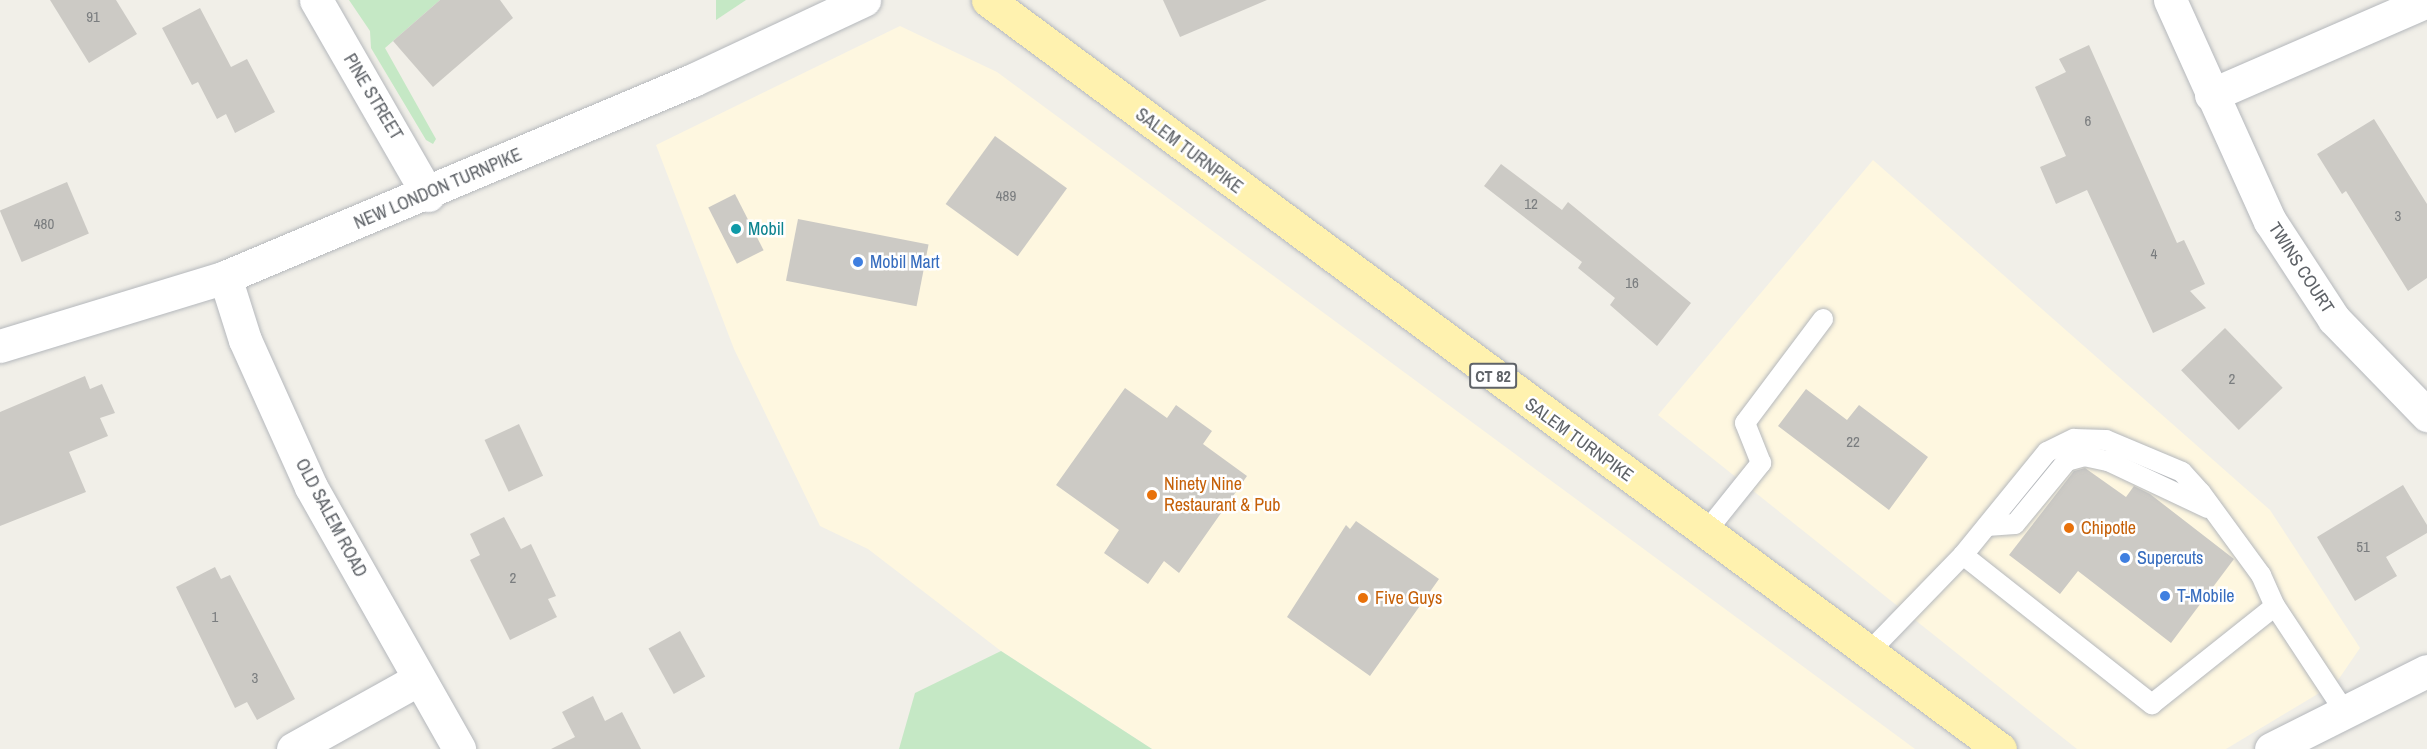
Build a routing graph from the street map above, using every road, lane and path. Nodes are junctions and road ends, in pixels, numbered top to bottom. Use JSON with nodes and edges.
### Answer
{"nodes":[{"id":1,"x":316,"y":0,"type":"edge"},
{"id":2,"x":864,"y":0,"type":"edge"},
{"id":3,"x":988,"y":0,"type":"edge"},
{"id":4,"x":2170,"y":0,"type":"edge"},
{"id":5,"x":2427,"y":1,"type":"edge"},
{"id":6,"x":2211,"y":95,"type":"junction"},
{"id":7,"x":428,"y":195,"type":"junction"},
{"id":8,"x":225,"y":277,"type":"junction"},
{"id":9,"x":1823,"y":319,"type":"dead end"},
{"id":10,"x":0,"y":346,"type":"edge"},
{"id":11,"x":2427,"y":415,"type":"edge"},
{"id":12,"x":1706,"y":533,"type":"junction"},
{"id":13,"x":1963,"y":555,"type":"junction"},
{"id":14,"x":2275,"y":606,"type":"junction"},
{"id":15,"x":1868,"y":653,"type":"junction"},
{"id":16,"x":2427,"y":671,"type":"edge"},
{"id":17,"x":419,"y":679,"type":"junction"},
{"id":18,"x":2345,"y":712,"type":"junction"},
{"id":19,"x":293,"y":749,"type":"edge"},
{"id":20,"x":459,"y":749,"type":"edge"},
{"id":21,"x":2000,"y":749,"type":"edge"},
{"id":22,"x":2271,"y":749,"type":"edge"}],
"edges":[{"from":1,"to":7,"type":"street","name":"PINE STREET"},
{"from":2,"to":7,"type":"street","name":"NEW LONDON TURNPIKE"},
{"from":3,"to":12,"type":"main road","name":"SALEM TURNPIKE","number":"CT 82"},
{"from":4,"to":6,"type":"street","name":"TWINS COURT"},
{"from":5,"to":6,"type":"street"},
{"from":6,"to":11,"type":"street","name":"TWINS COURT"},
{"from":7,"to":8,"type":"street","name":"NEW LONDON TURNPIKE"},
{"from":8,"to":10,"type":"street","name":"NEW LONDON TURNPIKE"},
{"from":8,"to":17,"type":"street","name":"OLD SALEM ROAD"},
{"from":9,"to":12,"type":"lane"},
{"from":12,"to":15,"type":"main road","name":"SALEM TURNPIKE","number":"CT 82"},
{"from":13,"to":14,"type":"lane"},
{"from":13,"to":14,"type":"lane"},
{"from":13,"to":15,"type":"lane"},
{"from":14,"to":18,"type":"lane"},
{"from":15,"to":21,"type":"main road","name":"SALEM TURNPIKE","number":"CT 82"},
{"from":16,"to":18,"type":"street"},
{"from":17,"to":19,"type":"street"},
{"from":17,"to":20,"type":"street","name":"OLD SALEM ROAD"},
{"from":18,"to":22,"type":"street"}]}
